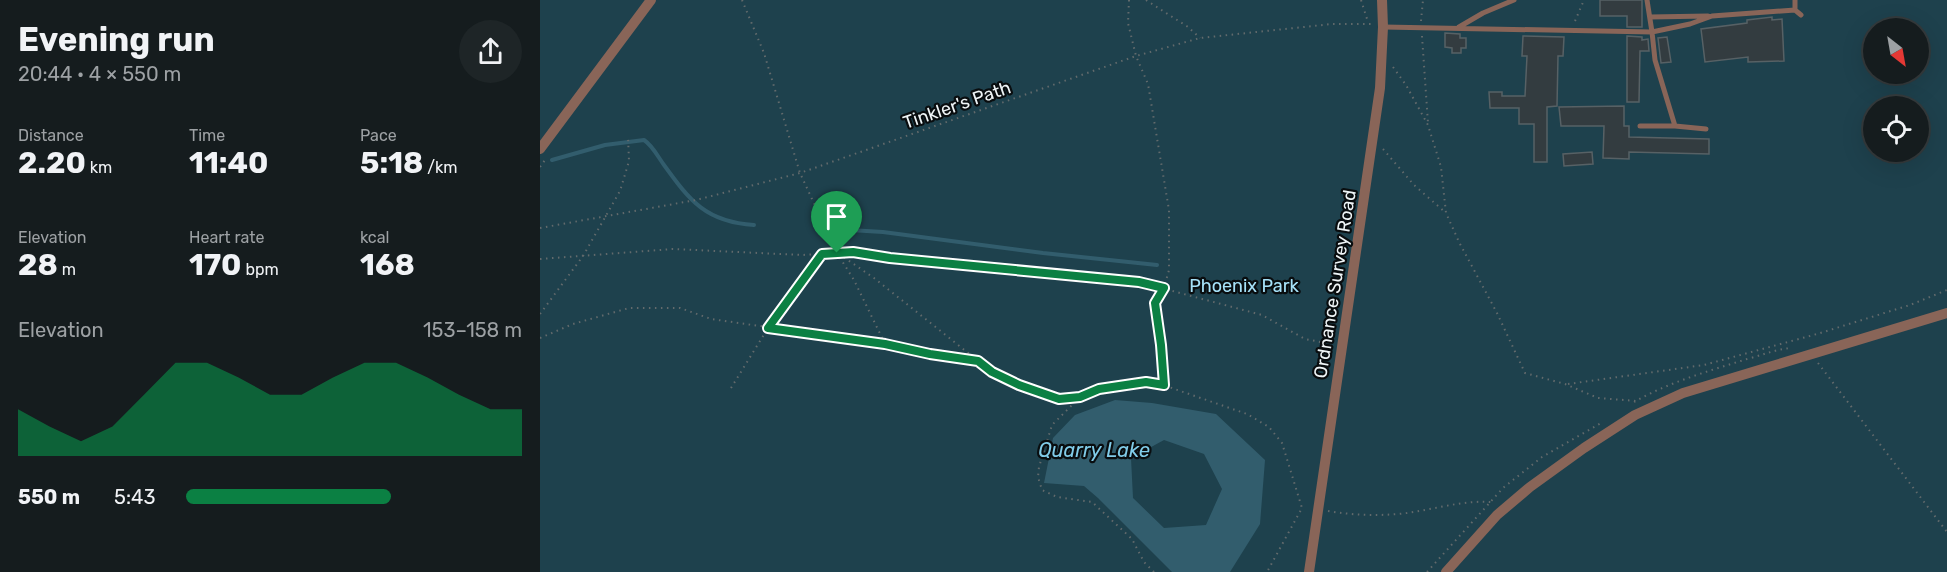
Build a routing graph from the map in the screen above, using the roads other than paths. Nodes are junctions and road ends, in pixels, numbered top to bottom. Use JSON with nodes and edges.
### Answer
{"nodes":[{"id":1,"x":651,"y":0,"type":"edge"},
{"id":2,"x":1383,"y":0,"type":"edge"},
{"id":3,"x":1514,"y":0,"type":"edge"},
{"id":4,"x":1647,"y":0,"type":"edge"},
{"id":5,"x":1795,"y":0,"type":"edge"},
{"id":6,"x":1795,"y":10,"type":"junction"},
{"id":7,"x":1800,"y":15,"type":"dead end"},
{"id":8,"x":1712,"y":16,"type":"junction"},
{"id":9,"x":1650,"y":17,"type":"junction"},
{"id":10,"x":1383,"y":27,"type":"junction"},
{"id":11,"x":1459,"y":27,"type":"junction"},
{"id":12,"x":1652,"y":32,"type":"junction"},
{"id":13,"x":1640,"y":126,"type":"dead end"},
{"id":14,"x":1675,"y":126,"type":"junction"},
{"id":15,"x":1706,"y":129,"type":"dead end"},
{"id":16,"x":540,"y":149,"type":"edge"},
{"id":17,"x":1947,"y":313,"type":"edge"},
{"id":18,"x":1309,"y":572,"type":"edge"},
{"id":19,"x":1446,"y":572,"type":"edge"}],
"edges":[{"from":1,"to":16,"type":"street"},
{"from":2,"to":10,"type":"street","name":"Ordnance Survey Road"},
{"from":3,"to":11,"type":"lane"},
{"from":4,"to":9,"type":"lane"},
{"from":5,"to":6,"type":"lane"},
{"from":6,"to":7,"type":"lane"},
{"from":6,"to":8,"type":"lane"},
{"from":8,"to":9,"type":"lane"},
{"from":8,"to":12,"type":"lane"},
{"from":9,"to":12,"type":"lane"},
{"from":10,"to":11,"type":"lane"},
{"from":10,"to":18,"type":"street","name":"Ordnance Survey Road"},
{"from":11,"to":12,"type":"lane"},
{"from":12,"to":14,"type":"lane"},
{"from":13,"to":14,"type":"lane"},
{"from":14,"to":15,"type":"lane"},
{"from":17,"to":19,"type":"street"}]}
